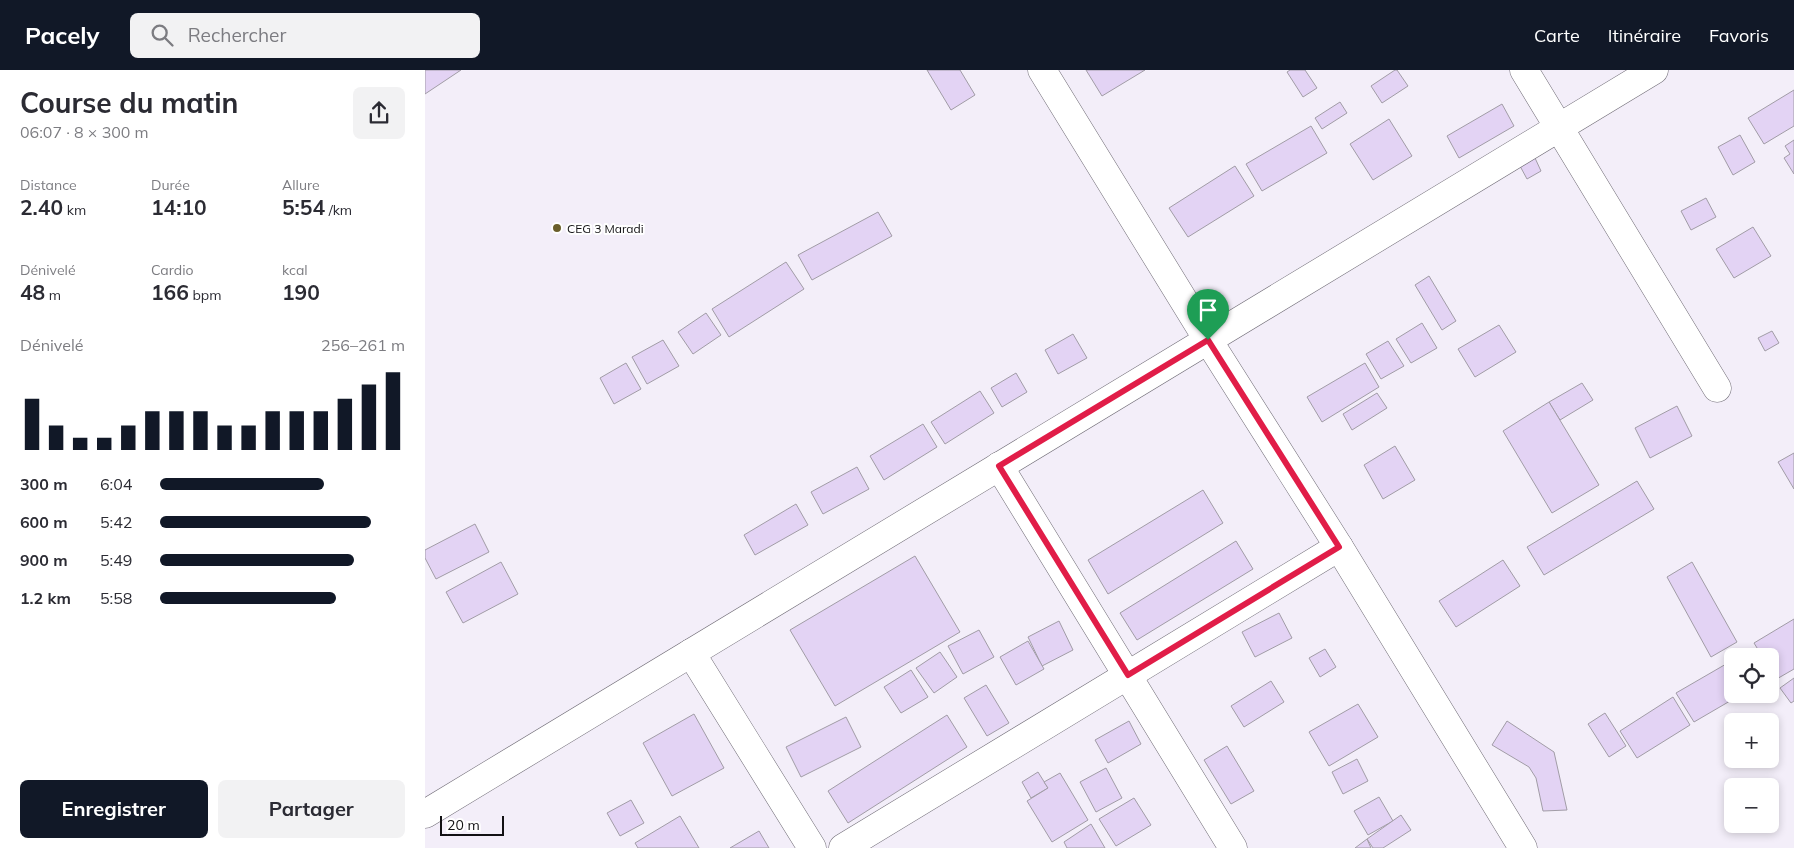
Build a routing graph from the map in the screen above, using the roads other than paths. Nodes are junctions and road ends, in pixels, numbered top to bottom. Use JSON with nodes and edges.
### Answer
{"nodes":[{"id":1,"x":1042,"y":70,"type":"edge"},
{"id":2,"x":1524,"y":70,"type":"edge"},
{"id":3,"x":1653,"y":70,"type":"edge"},
{"id":4,"x":1559,"y":128,"type":"junction"},
{"id":5,"x":1208,"y":340,"type":"junction"},
{"id":6,"x":1717,"y":388,"type":"dead end"},
{"id":7,"x":999,"y":466,"type":"junction"},
{"id":8,"x":1339,"y":547,"type":"junction"},
{"id":9,"x":691,"y":653,"type":"junction"},
{"id":10,"x":1128,"y":675,"type":"junction"},
{"id":11,"x":425,"y":814,"type":"edge"},
{"id":12,"x":812,"y":848,"type":"edge"},
{"id":13,"x":843,"y":848,"type":"edge"},
{"id":14,"x":1233,"y":848,"type":"edge"},
{"id":15,"x":1523,"y":848,"type":"edge"}],
"edges":[{"from":1,"to":5,"type":"street"},
{"from":2,"to":4,"type":"street"},
{"from":3,"to":4,"type":"street"},
{"from":4,"to":5,"type":"street"},
{"from":4,"to":6,"type":"street"},
{"from":5,"to":7,"type":"street"},
{"from":5,"to":8,"type":"street"},
{"from":7,"to":9,"type":"street"},
{"from":7,"to":10,"type":"street"},
{"from":8,"to":10,"type":"street"},
{"from":8,"to":15,"type":"street"},
{"from":9,"to":11,"type":"street"},
{"from":9,"to":12,"type":"street"},
{"from":10,"to":13,"type":"street"},
{"from":10,"to":14,"type":"street"}]}
